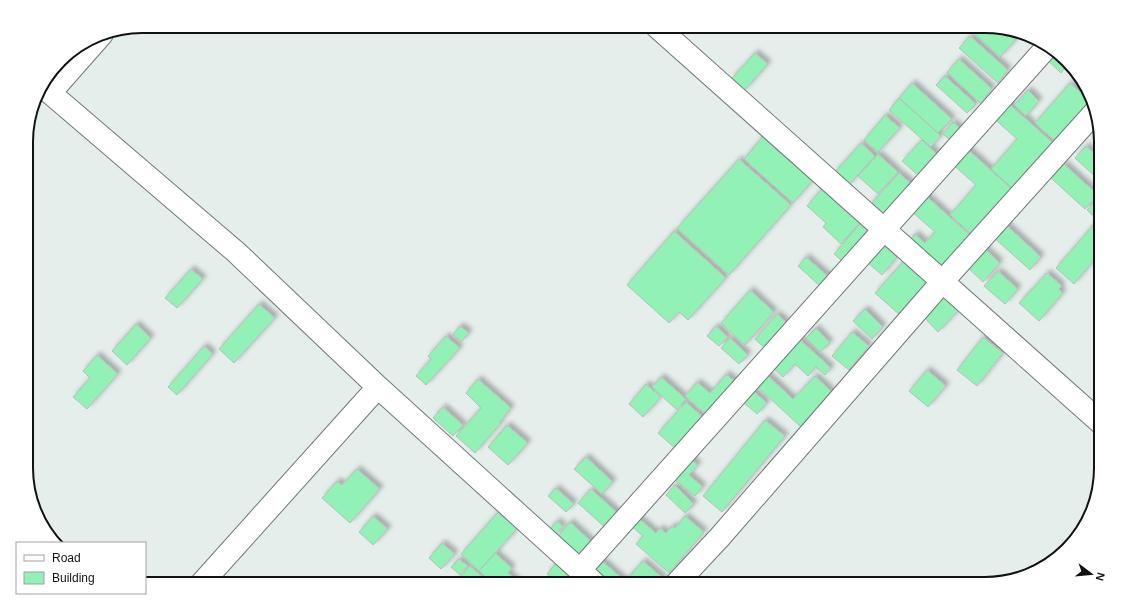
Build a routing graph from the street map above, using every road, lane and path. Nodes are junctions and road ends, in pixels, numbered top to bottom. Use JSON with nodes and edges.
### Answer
{"nodes":[{"id":1,"x":664,"y":33,"type":"edge"},
{"id":2,"x":90,"y":47,"type":"edge"},
{"id":3,"x":1044,"y":50,"type":"edge"},
{"id":4,"x":47,"y":90,"type":"edge"},
{"id":5,"x":1091,"y":117,"type":"edge"},
{"id":6,"x":884,"y":230,"type":"junction"},
{"id":7,"x":942,"y":282,"type":"junction"},
{"id":8,"x":378,"y":387,"type":"junction"},
{"id":9,"x":1094,"y":417,"type":"edge"},
{"id":10,"x":207,"y":577,"type":"edge"},
{"id":11,"x":588,"y":577,"type":"edge"},
{"id":12,"x":683,"y":577,"type":"edge"}],
"edges":[{"from":1,"to":6,"type":"street"},
{"from":2,"to":4,"type":"street"},
{"from":3,"to":6,"type":"street"},
{"from":4,"to":8,"type":"street"},
{"from":5,"to":7,"type":"street"},
{"from":6,"to":7,"type":"street"},
{"from":6,"to":11,"type":"street"},
{"from":7,"to":9,"type":"street"},
{"from":7,"to":12,"type":"street"},
{"from":8,"to":10,"type":"street"},
{"from":8,"to":11,"type":"street"}]}
